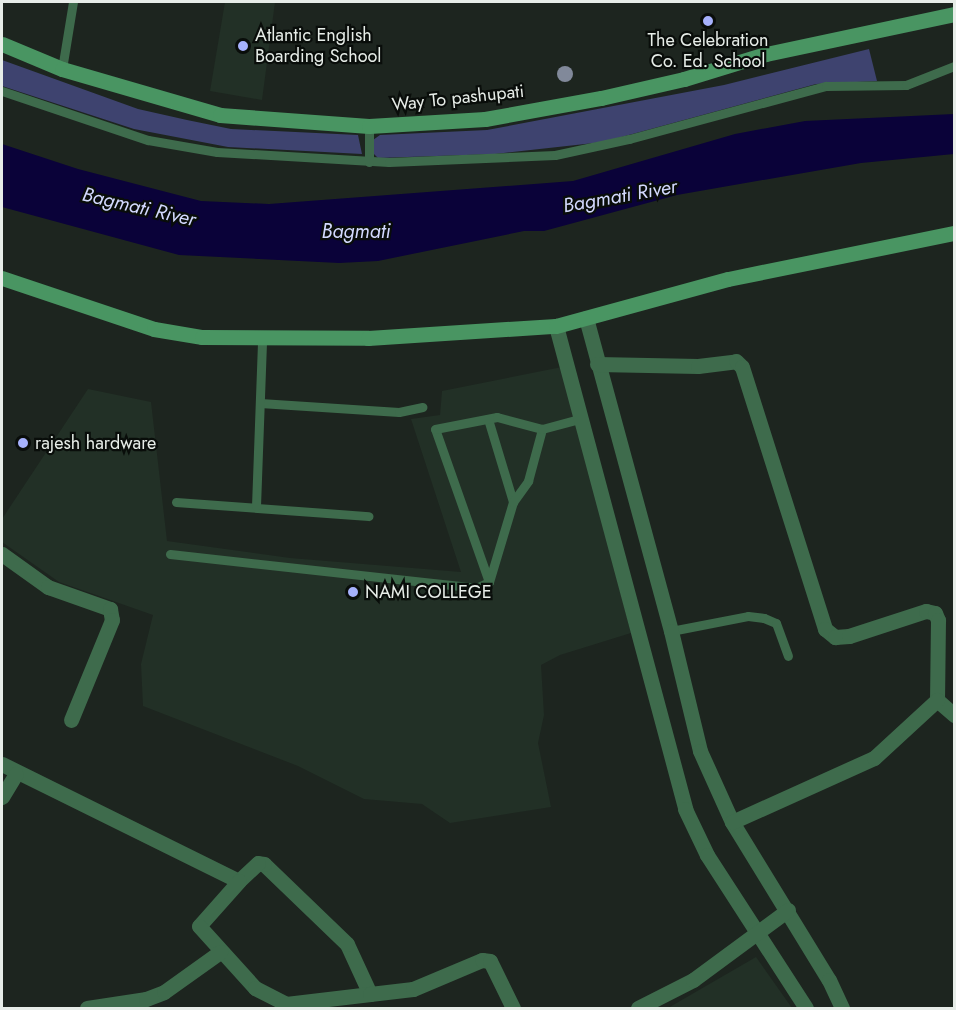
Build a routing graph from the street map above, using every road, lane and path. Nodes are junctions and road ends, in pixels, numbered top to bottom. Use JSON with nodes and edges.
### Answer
{"nodes":[{"id":1,"x":73,"y":2,"type":"edge"},
{"id":2,"x":954,"y":14,"type":"edge"},
{"id":3,"x":2,"y":44,"type":"edge"},
{"id":4,"x":954,"y":66,"type":"edge"},
{"id":5,"x":62,"y":69,"type":"junction"},
{"id":6,"x":2,"y":91,"type":"edge"},
{"id":7,"x":369,"y":126,"type":"junction"},
{"id":8,"x":369,"y":162,"type":"junction"},
{"id":9,"x":954,"y":233,"type":"edge"},
{"id":10,"x":2,"y":278,"type":"edge"},
{"id":11,"x":586,"y":318,"type":"junction"},
{"id":12,"x":556,"y":326,"type":"junction"},
{"id":13,"x":262,"y":339,"type":"junction"},
{"id":14,"x":597,"y":364,"type":"junction"},
{"id":15,"x":260,"y":403,"type":"junction"},
{"id":16,"x":422,"y":407,"type":"dead end"},
{"id":17,"x":488,"y":419,"type":"junction"},
{"id":18,"x":579,"y":419,"type":"junction"},
{"id":19,"x":542,"y":429,"type":"junction"},
{"id":20,"x":176,"y":502,"type":"dead end"},
{"id":21,"x":513,"y":502,"type":"junction"},
{"id":22,"x":256,"y":506,"type":"junction"},
{"id":23,"x":368,"y":516,"type":"dead end"},
{"id":24,"x":2,"y":554,"type":"edge"},
{"id":25,"x":170,"y":554,"type":"dead end"},
{"id":26,"x":489,"y":582,"type":"junction"},
{"id":27,"x":671,"y":631,"type":"junction"},
{"id":28,"x":788,"y":656,"type":"dead end"},
{"id":29,"x":937,"y":700,"type":"junction"},
{"id":30,"x":954,"y":715,"type":"edge"},
{"id":31,"x":71,"y":720,"type":"dead end"},
{"id":32,"x":2,"y":764,"type":"edge"},
{"id":33,"x":16,"y":774,"type":"junction"},
{"id":34,"x":2,"y":797,"type":"edge"},
{"id":35,"x":732,"y":822,"type":"junction"},
{"id":36,"x":239,"y":881,"type":"junction"},
{"id":37,"x":788,"y":910,"type":"junction"},
{"id":38,"x":755,"y":933,"type":"junction"},
{"id":39,"x":220,"y":952,"type":"junction"},
{"id":40,"x":370,"y":994,"type":"junction"},
{"id":41,"x":87,"y":1008,"type":"edge"},
{"id":42,"x":513,"y":1008,"type":"edge"},
{"id":43,"x":638,"y":1008,"type":"edge"},
{"id":44,"x":806,"y":1008,"type":"edge"},
{"id":45,"x":842,"y":1008,"type":"edge"}],
"edges":[{"from":1,"to":5,"type":"lane"},
{"from":2,"to":7,"type":"main road","name":"Way To pashupati"},
{"from":3,"to":5,"type":"main road","name":"Way To pashupati"},
{"from":4,"to":8,"type":"lane"},
{"from":5,"to":7,"type":"main road","name":"Way To pashupati"},
{"from":6,"to":8,"type":"lane"},
{"from":7,"to":8,"type":"lane"},
{"from":9,"to":11,"type":"main road"},
{"from":10,"to":13,"type":"main road"},
{"from":11,"to":12,"type":"main road"},
{"from":11,"to":14,"type":"street"},
{"from":12,"to":13,"type":"main road"},
{"from":12,"to":18,"type":"street"},
{"from":13,"to":15,"type":"lane"},
{"from":14,"to":27,"type":"street"},
{"from":14,"to":29,"type":"street"},
{"from":15,"to":16,"type":"lane"},
{"from":15,"to":22,"type":"lane"},
{"from":17,"to":19,"type":"lane"},
{"from":17,"to":21,"type":"lane"},
{"from":17,"to":26,"type":"lane"},
{"from":18,"to":19,"type":"lane"},
{"from":18,"to":38,"type":"street"},
{"from":19,"to":21,"type":"lane"},
{"from":20,"to":22,"type":"lane"},
{"from":21,"to":26,"type":"lane"},
{"from":22,"to":23,"type":"lane"},
{"from":24,"to":31,"type":"street"},
{"from":25,"to":26,"type":"lane"},
{"from":27,"to":28,"type":"lane"},
{"from":27,"to":35,"type":"street"},
{"from":29,"to":30,"type":"street"},
{"from":29,"to":35,"type":"street"},
{"from":32,"to":33,"type":"street"},
{"from":33,"to":34,"type":"street"},
{"from":33,"to":36,"type":"street"},
{"from":35,"to":37,"type":"street"},
{"from":36,"to":39,"type":"street"},
{"from":36,"to":40,"type":"street"},
{"from":37,"to":38,"type":"street"},
{"from":37,"to":45,"type":"street"},
{"from":38,"to":43,"type":"street"},
{"from":38,"to":44,"type":"street"},
{"from":39,"to":40,"type":"street"},
{"from":39,"to":41,"type":"street"},
{"from":40,"to":42,"type":"street"}]}
